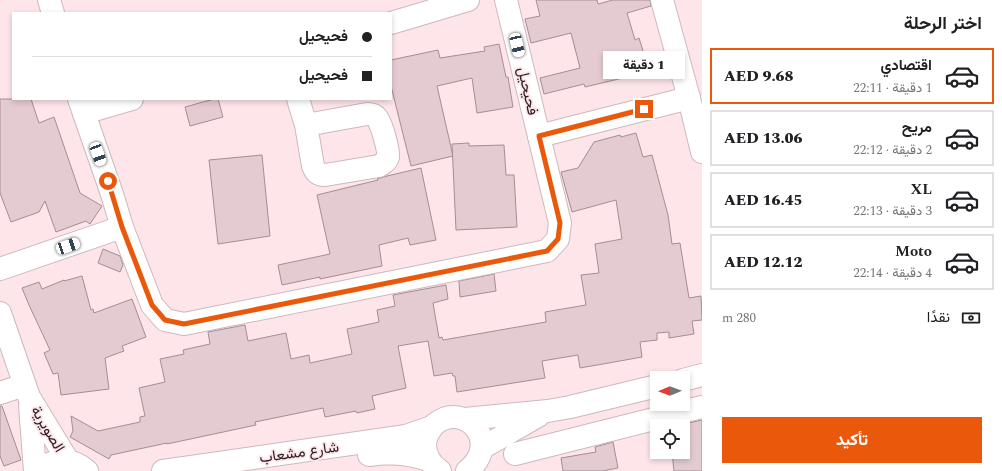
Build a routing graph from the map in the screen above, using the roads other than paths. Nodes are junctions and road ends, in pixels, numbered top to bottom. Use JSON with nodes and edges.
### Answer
{"nodes":[{"id":1,"x":48,"y":0,"type":"edge"},
{"id":2,"x":468,"y":0,"type":"edge"},
{"id":3,"x":506,"y":0,"type":"edge"},
{"id":4,"x":662,"y":0,"type":"edge"},
{"id":5,"x":53,"y":12,"type":"edge"},
{"id":6,"x":392,"y":23,"type":"edge"},
{"id":7,"x":689,"y":98,"type":"junction"},
{"id":8,"x":125,"y":100,"type":"edge"},
{"id":9,"x":298,"y":100,"type":"edge"},
{"id":10,"x":81,"y":106,"type":"edge"},
{"id":11,"x":306,"y":125,"type":"dead end"},
{"id":12,"x":539,"y":136,"type":"junction"},
{"id":13,"x":702,"y":152,"type":"edge"},
{"id":14,"x":122,"y":227,"type":"junction"},
{"id":15,"x":0,"y":269,"type":"edge"},
{"id":16,"x":0,"y":313,"type":"edge"},
{"id":17,"x":702,"y":375,"type":"edge"},
{"id":18,"x":690,"y":378,"type":"edge"},
{"id":19,"x":650,"y":388,"type":"edge"},
{"id":20,"x":26,"y":391,"type":"junction"},
{"id":21,"x":0,"y":393,"type":"edge"},
{"id":22,"x":702,"y":407,"type":"edge"},
{"id":23,"x":570,"y":408,"type":"junction"},
{"id":24,"x":548,"y":411,"type":"junction"},
{"id":25,"x":465,"y":419,"type":"junction"},
{"id":26,"x":432,"y":427,"type":"junction"},
{"id":27,"x":580,"y":437,"type":"junction"},
{"id":28,"x":515,"y":454,"type":"dead end"},
{"id":29,"x":475,"y":464,"type":"edge"},
{"id":30,"x":434,"y":465,"type":"edge"},
{"id":31,"x":84,"y":468,"type":"edge"},
{"id":32,"x":36,"y":471,"type":"edge"},
{"id":33,"x":163,"y":471,"type":"edge"},
{"id":34,"x":252,"y":471,"type":"edge"}],
"edges":[{"from":1,"to":5,"type":"street"},
{"from":2,"to":6,"type":"street"},
{"from":3,"to":12,"type":"street","name":"فحيحيل"},
{"from":4,"to":7,"type":"street"},
{"from":7,"to":12,"type":"street","name":"فحيحيل"},
{"from":7,"to":13,"type":"street"},
{"from":8,"to":10,"type":"street"},
{"from":9,"to":11,"type":"street"},
{"from":10,"to":14,"type":"street","name":"فحيحيل"},
{"from":12,"to":14,"type":"street","name":"فحيحيل"},
{"from":14,"to":15,"type":"street"},
{"from":16,"to":20,"type":"street","name":"الصويرية"},
{"from":17,"to":18,"type":"street"},
{"from":19,"to":23,"type":"street"},
{"from":20,"to":21,"type":"street"},
{"from":20,"to":31,"type":"street","name":"الصويرية"},
{"from":20,"to":32,"type":"street","name":"الصويرية"},
{"from":22,"to":27,"type":"street"},
{"from":23,"to":24,"type":"street"},
{"from":23,"to":27,"type":"street"},
{"from":24,"to":25,"type":"street"},
{"from":24,"to":29,"type":"street"},
{"from":25,"to":26,"type":"street","name":"شارع مشعاب"},
{"from":25,"to":29,"type":"street"},
{"from":26,"to":30,"type":"street"},
{"from":26,"to":33,"type":"street","name":"شارع مشعاب"},
{"from":27,"to":28,"type":"street"},
{"from":30,"to":34,"type":"street","name":"شارع مشعاب"},
{"from":31,"to":32,"type":"street"}]}
